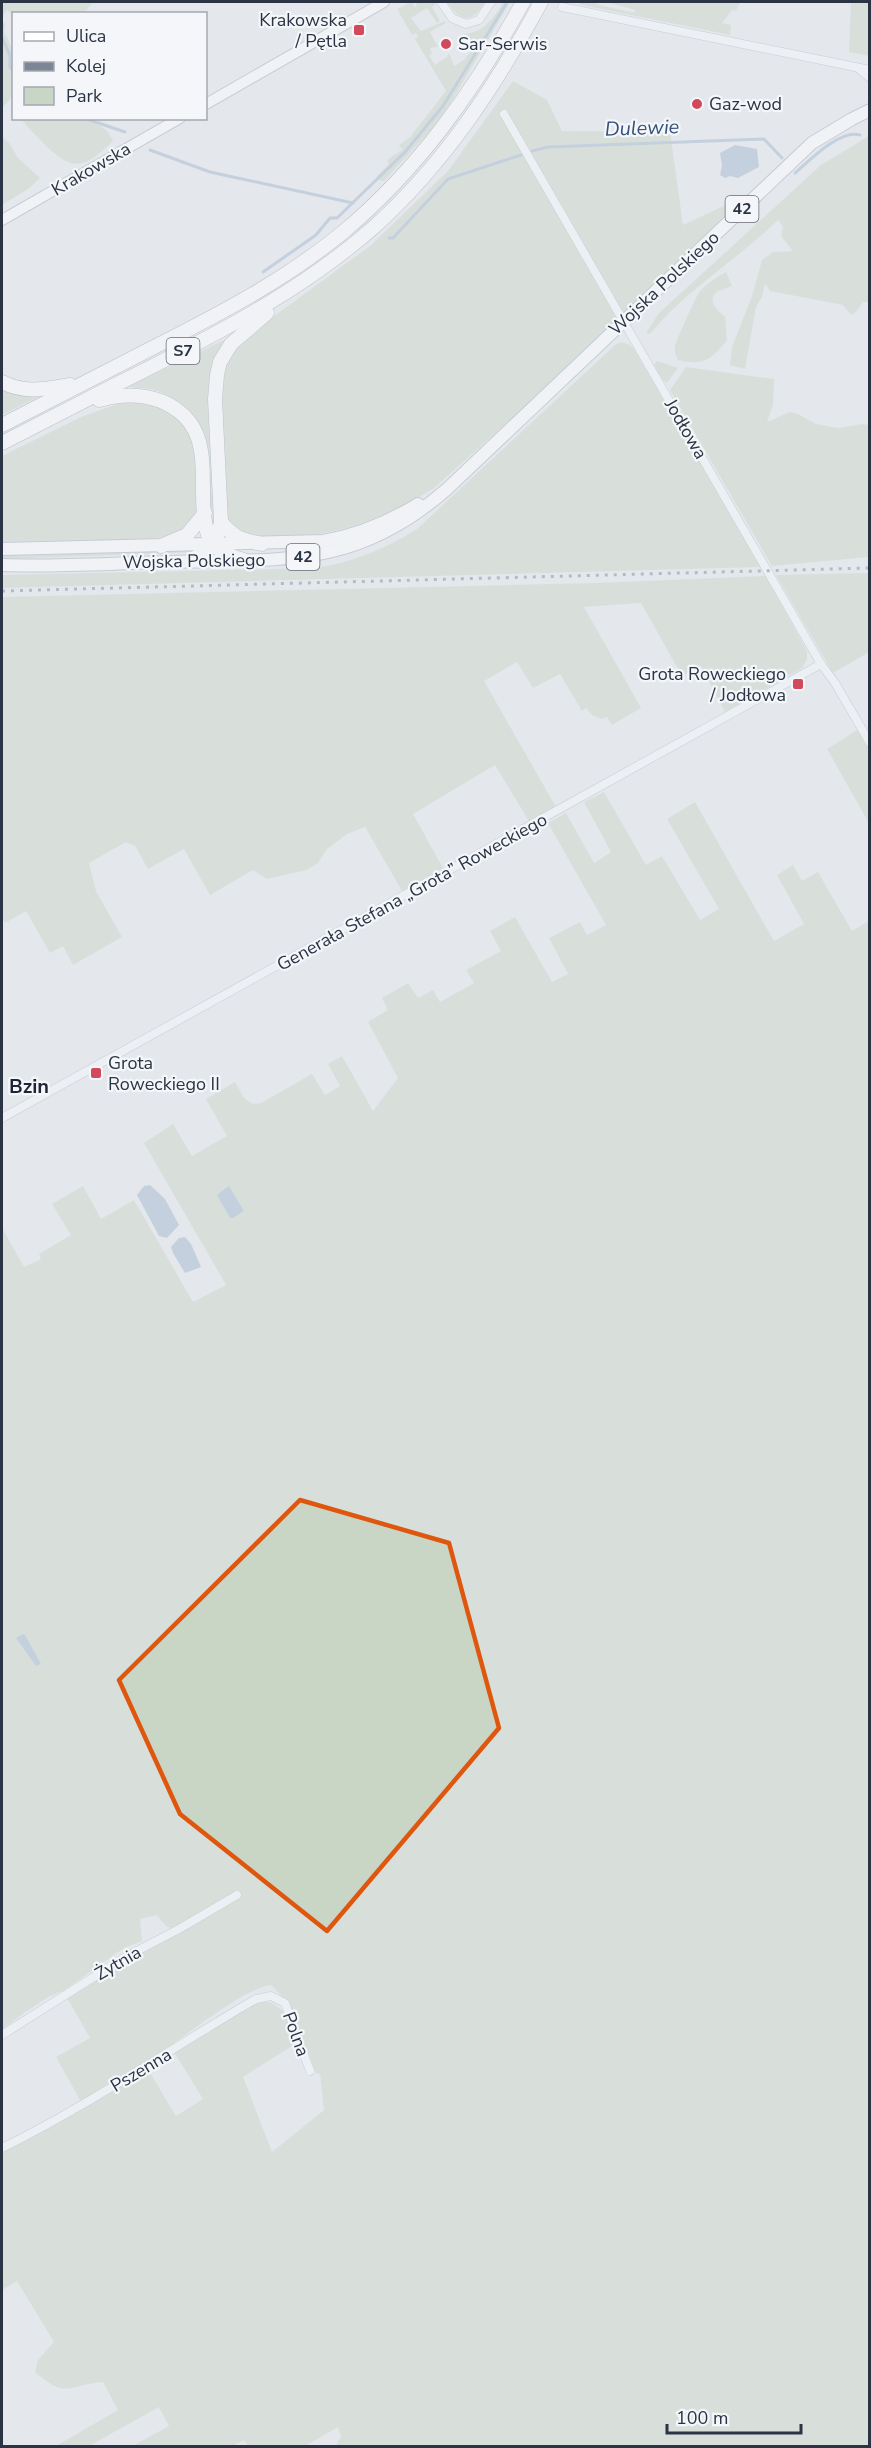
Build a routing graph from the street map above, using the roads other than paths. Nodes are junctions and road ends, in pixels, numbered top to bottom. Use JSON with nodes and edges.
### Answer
{"nodes":[{"id":1,"x":384,"y":2,"type":"edge"},
{"id":2,"x":441,"y":2,"type":"edge"},
{"id":3,"x":492,"y":2,"type":"edge"},
{"id":4,"x":523,"y":2,"type":"edge"},
{"id":5,"x":541,"y":2,"type":"edge"},
{"id":6,"x":562,"y":7,"type":"dead end"},
{"id":7,"x":856,"y":66,"type":"junction"},
{"id":8,"x":870,"y":70,"type":"edge"},
{"id":9,"x":870,"y":78,"type":"edge"},
{"id":10,"x":207,"y":103,"type":"edge"},
{"id":11,"x":870,"y":110,"type":"edge"},
{"id":12,"x":504,"y":114,"type":"dead end"},
{"id":13,"x":177,"y":120,"type":"edge"},
{"id":14,"x":2,"y":220,"type":"edge"},
{"id":15,"x":297,"y":287,"type":"junction"},
{"id":16,"x":624,"y":320,"type":"junction"},
{"id":17,"x":2,"y":382,"type":"edge"},
{"id":18,"x":83,"y":383,"type":"junction"},
{"id":19,"x":66,"y":410,"type":"junction"},
{"id":20,"x":2,"y":425,"type":"edge"},
{"id":21,"x":2,"y":443,"type":"edge"},
{"id":22,"x":468,"y":468,"type":"junction"},
{"id":23,"x":205,"y":513,"type":"junction"},
{"id":24,"x":221,"y":522,"type":"junction"},
{"id":25,"x":262,"y":544,"type":"junction"},
{"id":26,"x":215,"y":545,"type":"junction"},
{"id":27,"x":161,"y":546,"type":"junction"},
{"id":28,"x":2,"y":549,"type":"edge"},
{"id":29,"x":244,"y":560,"type":"junction"},
{"id":30,"x":190,"y":561,"type":"junction"},
{"id":31,"x":2,"y":565,"type":"edge"},
{"id":32,"x":820,"y":664,"type":"junction"},
{"id":33,"x":870,"y":743,"type":"edge"},
{"id":34,"x":2,"y":1118,"type":"edge"},
{"id":35,"x":237,"y":1895,"type":"dead end"},
{"id":36,"x":279,"y":2000,"type":"joint"},
{"id":37,"x":2,"y":2035,"type":"edge"},
{"id":38,"x":309,"y":2071,"type":"dead end"},
{"id":39,"x":2,"y":2148,"type":"edge"}],
"edges":[{"from":1,"to":10,"type":"street"},
{"from":2,"to":3,"type":"street"},
{"from":4,"to":18,"type":"highway","number":"S7"},
{"from":5,"to":15,"type":"highway","number":"S7"},
{"from":6,"to":7,"type":"street"},
{"from":7,"to":8,"type":"street"},
{"from":7,"to":9,"type":"street"},
{"from":11,"to":16,"type":"main road","name":"Wojska Polskiego","number":"42"},
{"from":12,"to":16,"type":"street","name":"Jodłowa"},
{"from":13,"to":14,"type":"street","name":"Krakowska"},
{"from":15,"to":19,"type":"highway","number":"S7"},
{"from":15,"to":24,"type":"highway"},
{"from":16,"to":22,"type":"main road","name":"Wojska Polskiego","number":"42"},
{"from":16,"to":32,"type":"street","name":"Jodłowa"},
{"from":17,"to":18,"type":"highway"},
{"from":18,"to":20,"type":"highway","number":"S7"},
{"from":19,"to":21,"type":"highway","number":"S7"},
{"from":19,"to":23,"type":"highway"},
{"from":22,"to":25,"type":"main road","name":"Wojska Polskiego","number":"42"},
{"from":22,"to":29,"type":"main road","name":"Wojska Polskiego","number":"42"},
{"from":23,"to":26,"type":"highway"},
{"from":23,"to":27,"type":"highway"},
{"from":24,"to":25,"type":"highway"},
{"from":24,"to":26,"type":"highway"},
{"from":25,"to":26,"type":"main road","name":"Wojska Polskiego","number":"42"},
{"from":26,"to":27,"type":"main road","name":"Wojska Polskiego","number":"42"},
{"from":26,"to":29,"type":"highway"},
{"from":26,"to":30,"type":"highway"},
{"from":27,"to":28,"type":"main road","name":"Wojska Polskiego","number":"42"},
{"from":29,"to":30,"type":"main road","name":"Wojska Polskiego","number":"42"},
{"from":30,"to":31,"type":"main road","name":"Wojska Polskiego","number":"42"},
{"from":32,"to":33,"type":"street","name":"Jodłowa"},
{"from":32,"to":34,"type":"street","name":"Generała Stefana „Grota” Roweckiego"},
{"from":35,"to":37,"type":"street","name":"Żytnia"},
{"from":36,"to":38,"type":"street","name":"Polna"},
{"from":36,"to":39,"type":"street","name":"Pszenna"}]}
